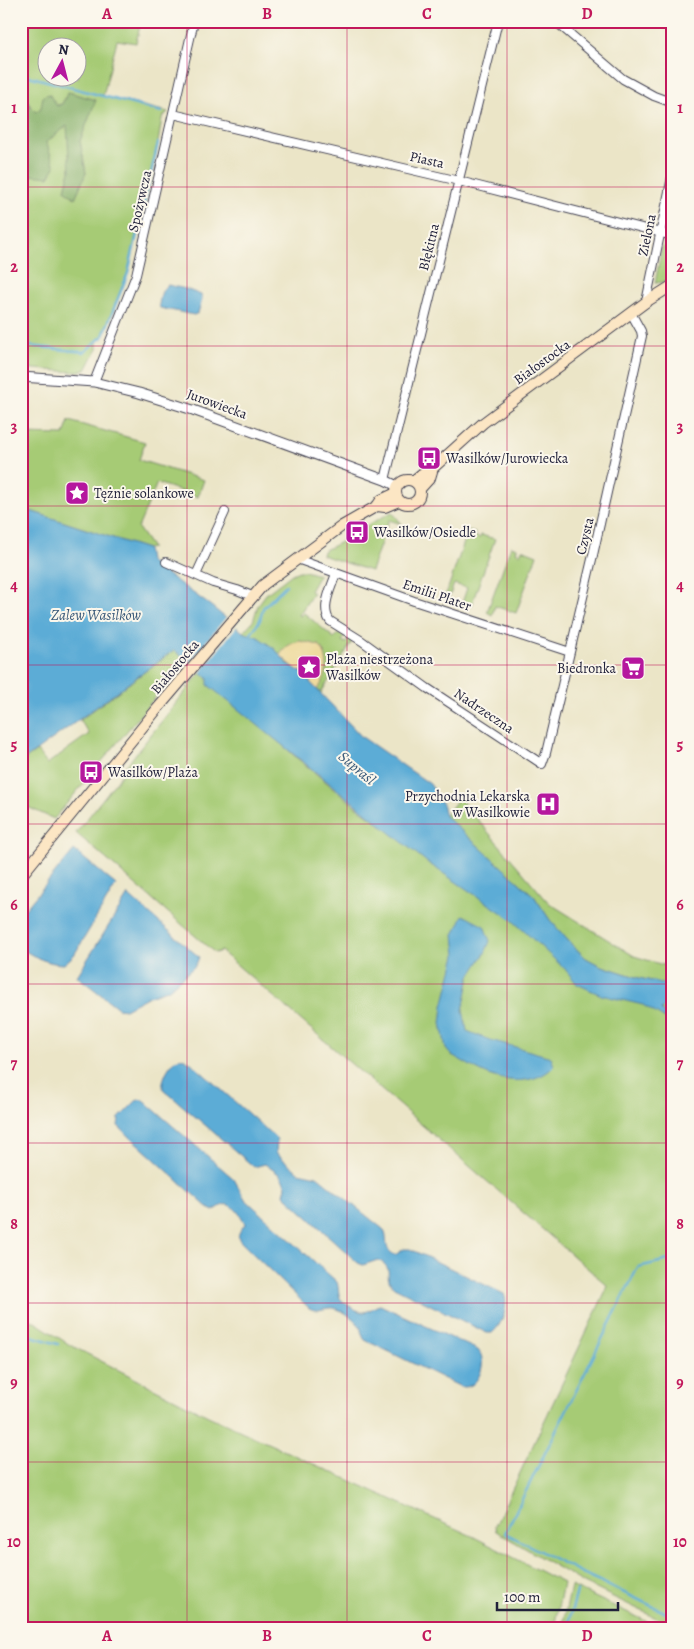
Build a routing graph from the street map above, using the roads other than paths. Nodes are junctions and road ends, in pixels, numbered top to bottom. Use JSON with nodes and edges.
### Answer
{"nodes":[{"id":1,"x":194,"y":21,"type":"edge"},
{"id":2,"x":498,"y":21,"type":"edge"},
{"id":3,"x":555,"y":21,"type":"edge"},
{"id":4,"x":673,"y":103,"type":"edge"},
{"id":5,"x":173,"y":114,"type":"junction"},
{"id":6,"x":673,"y":172,"type":"edge"},
{"id":7,"x":458,"y":180,"type":"junction"},
{"id":8,"x":660,"y":233,"type":"junction"},
{"id":9,"x":673,"y":236,"type":"edge"},
{"id":10,"x":673,"y":285,"type":"edge"},
{"id":11,"x":646,"y":302,"type":"junction"},
{"id":12,"x":631,"y":314,"type":"junction"},
{"id":13,"x":21,"y":377,"type":"edge"},
{"id":14,"x":94,"y":382,"type":"junction"},
{"id":15,"x":385,"y":480,"type":"junction"},
{"id":16,"x":417,"y":484,"type":"junction"},
{"id":17,"x":397,"y":493,"type":"junction"},
{"id":18,"x":225,"y":512,"type":"dead end"},
{"id":19,"x":296,"y":559,"type":"junction"},
{"id":20,"x":166,"y":562,"type":"dead end"},
{"id":21,"x":336,"y":573,"type":"junction"},
{"id":22,"x":196,"y":575,"type":"junction"},
{"id":23,"x":252,"y":596,"type":"junction"},
{"id":24,"x":570,"y":652,"type":"junction"},
{"id":25,"x":542,"y":764,"type":"joint"},
{"id":26,"x":21,"y":876,"type":"edge"}],
"edges":[{"from":1,"to":5,"type":"street","name":"Spożywcza"},
{"from":2,"to":7,"type":"street","name":"Błękitna"},
{"from":3,"to":4,"type":"street"},
{"from":5,"to":7,"type":"street","name":"Piasta"},
{"from":5,"to":14,"type":"street","name":"Spożywcza"},
{"from":6,"to":8,"type":"street","name":"Zielona"},
{"from":7,"to":8,"type":"street","name":"Piasta"},
{"from":7,"to":15,"type":"street","name":"Błękitna"},
{"from":8,"to":9,"type":"street","name":"Piasta"},
{"from":8,"to":11,"type":"street","name":"Zielona"},
{"from":10,"to":11,"type":"main road","name":"Białostocka"},
{"from":11,"to":12,"type":"main road","name":"Białostocka"},
{"from":12,"to":16,"type":"main road","name":"Białostocka"},
{"from":12,"to":24,"type":"street","name":"Czysta"},
{"from":13,"to":14,"type":"street","name":"Jurowiecka"},
{"from":14,"to":15,"type":"street","name":"Jurowiecka"},
{"from":15,"to":17,"type":"street","name":"Jurowiecka"},
{"from":16,"to":17,"type":"main road"},
{"from":16,"to":17,"type":"main road"},
{"from":17,"to":19,"type":"main road","name":"Białostocka"},
{"from":18,"to":22,"type":"street"},
{"from":19,"to":21,"type":"street","name":"Emilii Plater"},
{"from":19,"to":23,"type":"main road","name":"Białostocka"},
{"from":20,"to":22,"type":"street"},
{"from":21,"to":24,"type":"street","name":"Emilii Plater"},
{"from":21,"to":25,"type":"street","name":"Nadrzeczna"},
{"from":22,"to":23,"type":"street"},
{"from":23,"to":26,"type":"main road","name":"Białostocka"},
{"from":24,"to":25,"type":"street","name":"Czysta"}]}
